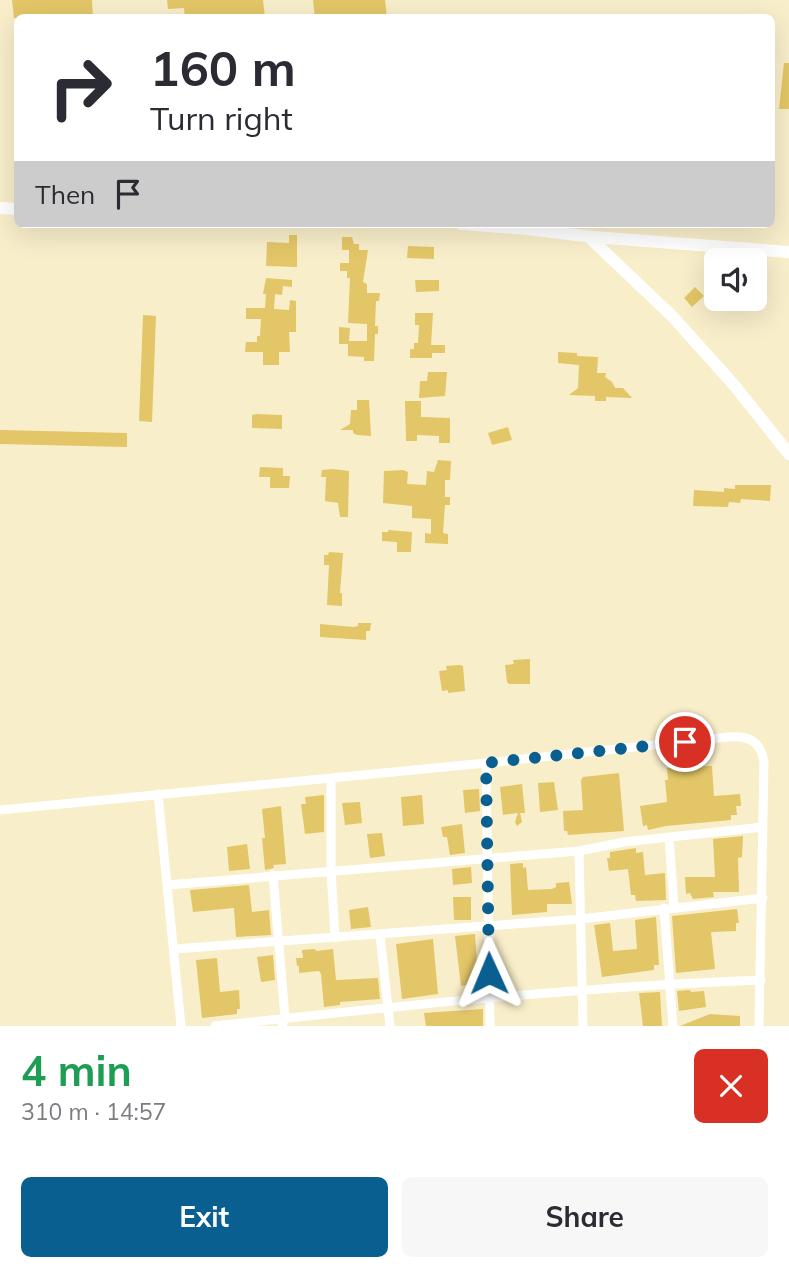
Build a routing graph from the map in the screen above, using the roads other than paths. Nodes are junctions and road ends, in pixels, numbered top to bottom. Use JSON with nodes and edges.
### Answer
{"nodes":[{"id":1,"x":515,"y":228,"type":"edge"},
{"id":2,"x":589,"y":237,"type":"junction"},
{"id":3,"x":789,"y":252,"type":"edge"},
{"id":4,"x":789,"y":454,"type":"edge"},
{"id":5,"x":486,"y":763,"type":"junction"},
{"id":6,"x":331,"y":778,"type":"junction"},
{"id":7,"x":158,"y":794,"type":"junction"},
{"id":8,"x":0,"y":810,"type":"edge"},
{"id":9,"x":763,"y":827,"type":"junction"},
{"id":10,"x":669,"y":837,"type":"junction"},
{"id":11,"x":579,"y":851,"type":"junction"},
{"id":12,"x":487,"y":857,"type":"junction"},
{"id":13,"x":331,"y":870,"type":"junction"},
{"id":14,"x":273,"y":875,"type":"junction"},
{"id":15,"x":167,"y":885,"type":"junction"},
{"id":16,"x":763,"y":898,"type":"junction"},
{"id":17,"x":669,"y":908,"type":"junction"},
{"id":18,"x":581,"y":919,"type":"junction"},
{"id":19,"x":488,"y":926,"type":"junction"},
{"id":20,"x":380,"y":935,"type":"junction"},
{"id":21,"x":335,"y":938,"type":"junction"},
{"id":22,"x":278,"y":942,"type":"junction"},
{"id":23,"x":174,"y":949,"type":"junction"},
{"id":24,"x":761,"y":980,"type":"junction"},
{"id":25,"x":670,"y":984,"type":"junction"},
{"id":26,"x":582,"y":991,"type":"junction"},
{"id":27,"x":489,"y":997,"type":"junction"},
{"id":28,"x":388,"y":1007,"type":"junction"},
{"id":29,"x":284,"y":1022,"type":"edge"},
{"id":30,"x":181,"y":1026,"type":"edge"},
{"id":31,"x":215,"y":1026,"type":"edge"},
{"id":32,"x":390,"y":1026,"type":"edge"},
{"id":33,"x":490,"y":1026,"type":"edge"},
{"id":34,"x":583,"y":1026,"type":"edge"},
{"id":35,"x":673,"y":1026,"type":"edge"},
{"id":36,"x":759,"y":1026,"type":"edge"}],
"edges":[{"from":1,"to":2,"type":"street"},
{"from":2,"to":3,"type":"street"},
{"from":2,"to":4,"type":"street"},
{"from":5,"to":6,"type":"street"},
{"from":5,"to":9,"type":"street"},
{"from":5,"to":12,"type":"street"},
{"from":6,"to":7,"type":"street"},
{"from":6,"to":13,"type":"street"},
{"from":7,"to":8,"type":"street"},
{"from":7,"to":15,"type":"street"},
{"from":9,"to":10,"type":"street"},
{"from":9,"to":16,"type":"street"},
{"from":10,"to":11,"type":"street"},
{"from":10,"to":17,"type":"street"},
{"from":11,"to":12,"type":"street"},
{"from":11,"to":18,"type":"street"},
{"from":12,"to":13,"type":"street"},
{"from":12,"to":19,"type":"street"},
{"from":13,"to":14,"type":"street"},
{"from":13,"to":21,"type":"street"},
{"from":14,"to":15,"type":"street"},
{"from":14,"to":22,"type":"street"},
{"from":15,"to":23,"type":"street"},
{"from":16,"to":17,"type":"street"},
{"from":16,"to":24,"type":"street"},
{"from":17,"to":18,"type":"street"},
{"from":17,"to":25,"type":"street"},
{"from":18,"to":19,"type":"street"},
{"from":18,"to":26,"type":"street"},
{"from":19,"to":20,"type":"street"},
{"from":19,"to":27,"type":"street"},
{"from":20,"to":21,"type":"street"},
{"from":20,"to":28,"type":"street"},
{"from":21,"to":22,"type":"street"},
{"from":22,"to":23,"type":"street"},
{"from":22,"to":29,"type":"street"},
{"from":23,"to":30,"type":"street"},
{"from":24,"to":25,"type":"street"},
{"from":24,"to":36,"type":"street"},
{"from":25,"to":26,"type":"street"},
{"from":25,"to":35,"type":"street"},
{"from":26,"to":27,"type":"street"},
{"from":26,"to":34,"type":"street"},
{"from":27,"to":28,"type":"street"},
{"from":27,"to":33,"type":"street"},
{"from":28,"to":29,"type":"street"},
{"from":28,"to":32,"type":"street"},
{"from":29,"to":31,"type":"street"}]}
